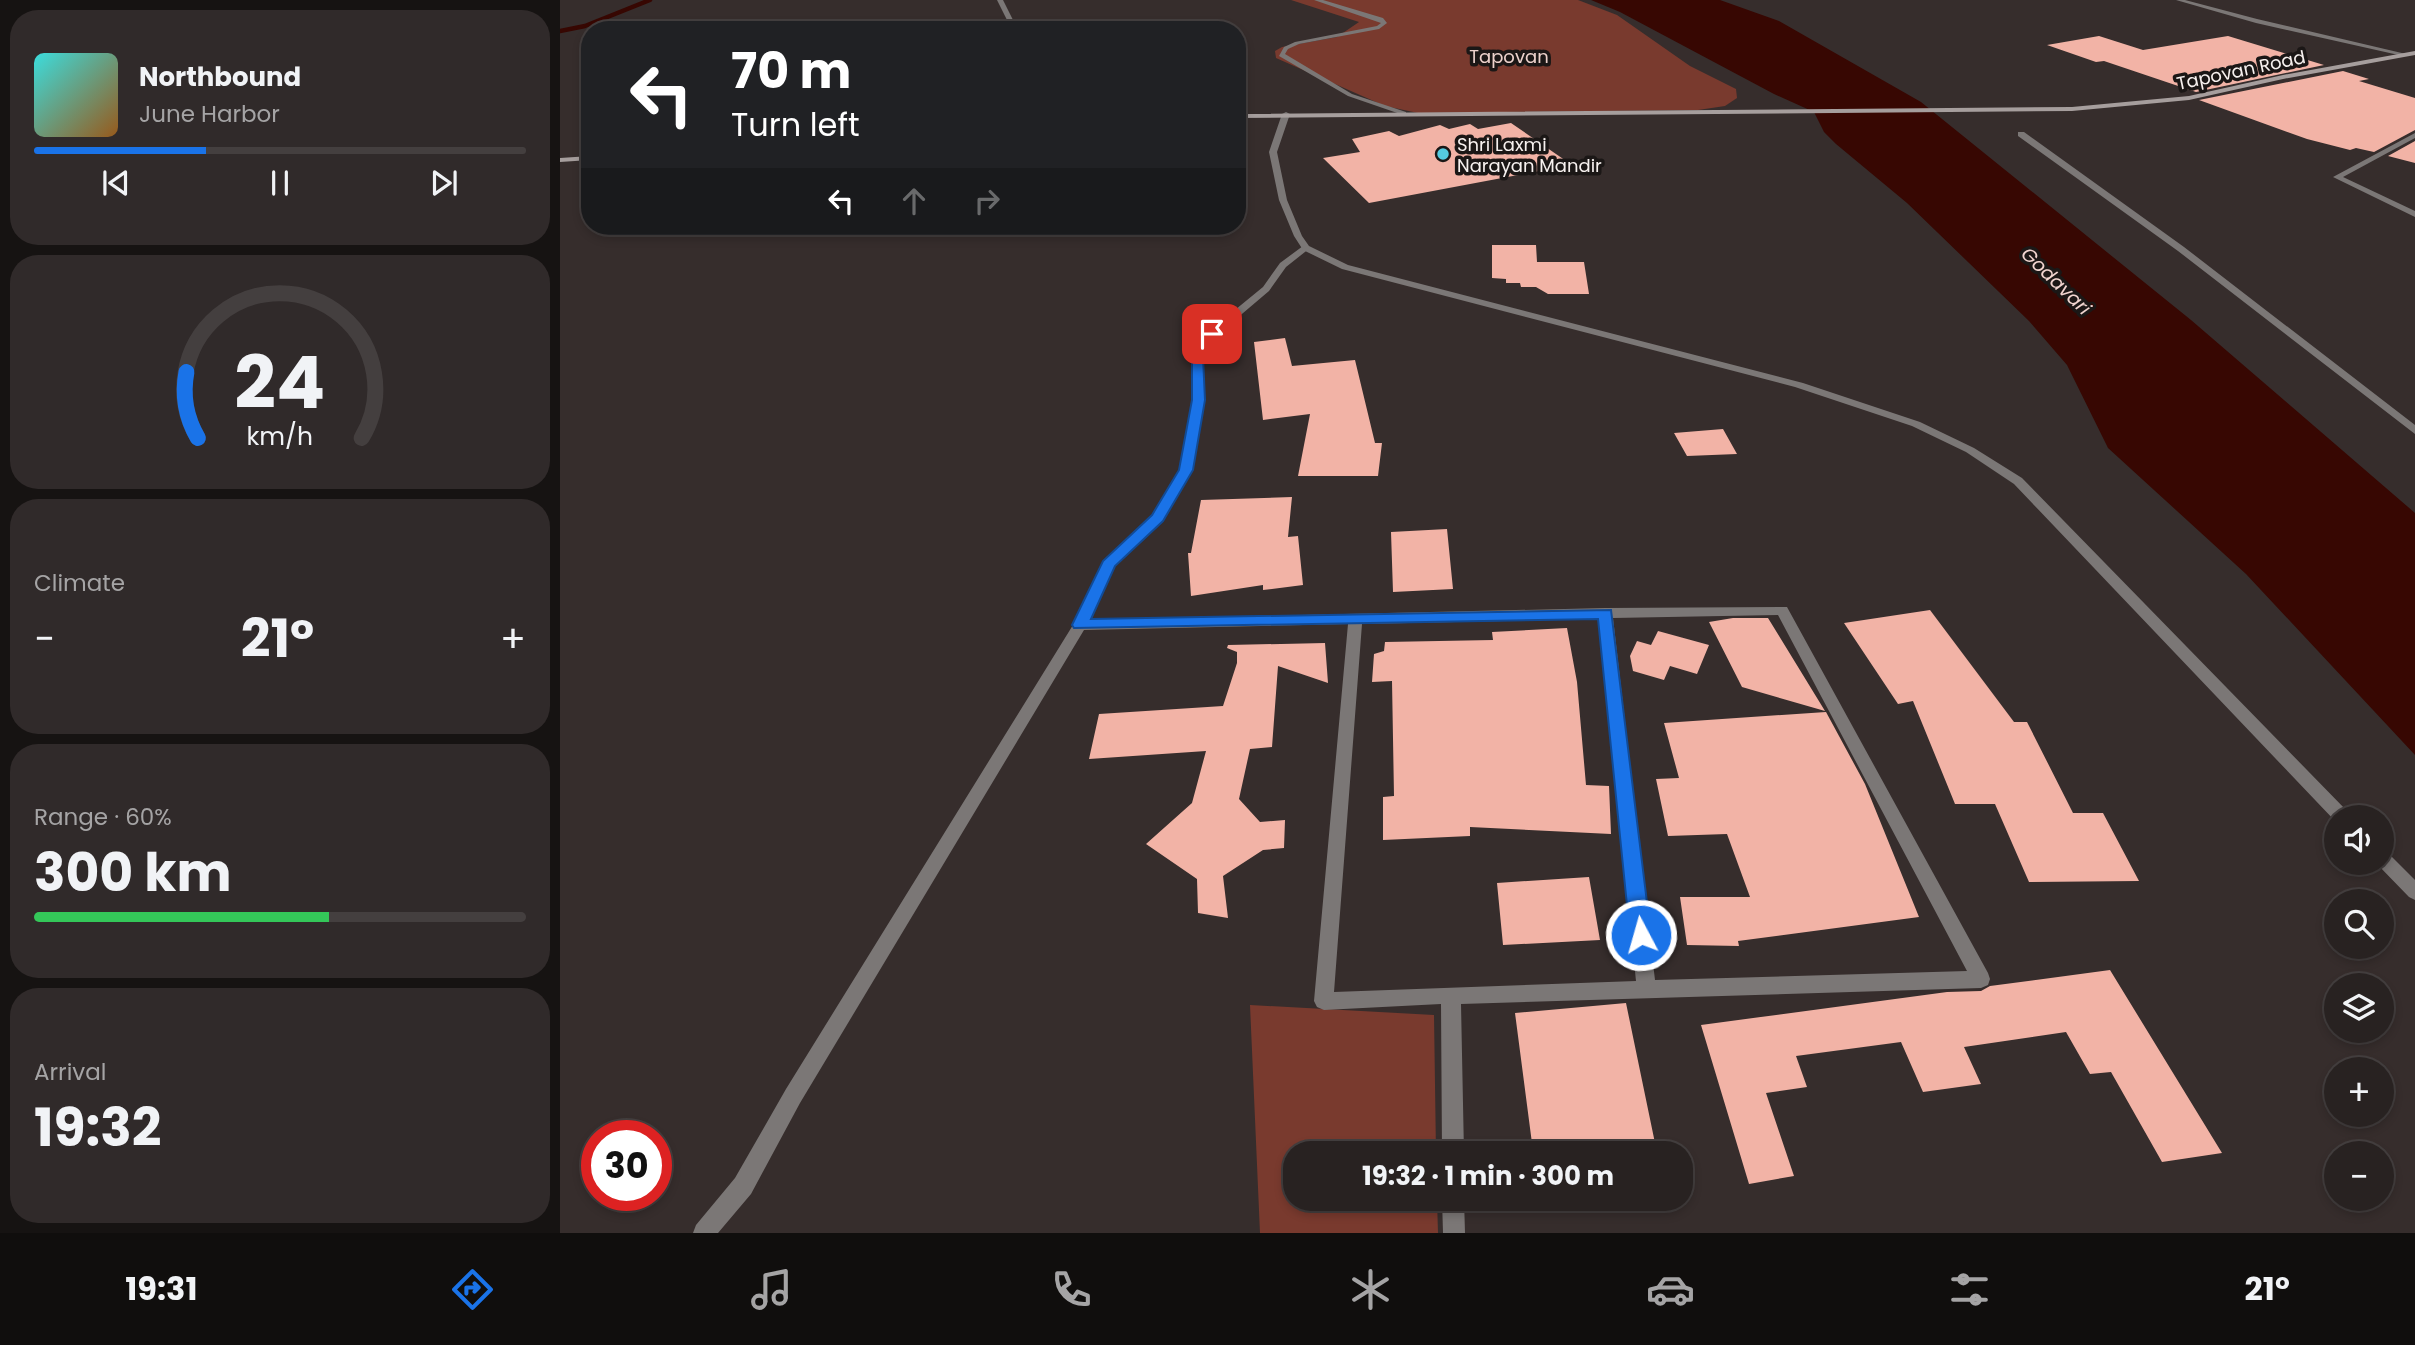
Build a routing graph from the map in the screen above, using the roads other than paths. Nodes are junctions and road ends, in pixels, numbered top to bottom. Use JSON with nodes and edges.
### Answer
{"nodes":[{"id":1,"x":1000,"y":0,"type":"edge"},
{"id":2,"x":1317,"y":0,"type":"edge"},
{"id":3,"x":2179,"y":0,"type":"edge"},
{"id":4,"x":1010,"y":21,"type":"edge"},
{"id":5,"x":2415,"y":45,"type":"edge"},
{"id":6,"x":2403,"y":54,"type":"junction"},
{"id":7,"x":2415,"y":55,"type":"edge"},
{"id":8,"x":1286,"y":114,"type":"junction"},
{"id":9,"x":1403,"y":114,"type":"junction"},
{"id":10,"x":1246,"y":116,"type":"edge"},
{"id":11,"x":2021,"y":134,"type":"dead end"},
{"id":12,"x":2415,"y":135,"type":"edge"},
{"id":13,"x":581,"y":159,"type":"edge"},
{"id":14,"x":560,"y":160,"type":"edge"},
{"id":15,"x":2415,"y":214,"type":"edge"},
{"id":16,"x":1306,"y":248,"type":"junction"},
{"id":17,"x":2415,"y":431,"type":"edge"},
{"id":18,"x":1605,"y":613,"type":"junction"},
{"id":19,"x":1355,"y":619,"type":"junction"},
{"id":20,"x":1080,"y":625,"type":"junction"},
{"id":21,"x":2331,"y":805,"type":"edge"},
{"id":22,"x":2394,"y":870,"type":"edge"},
{"id":23,"x":2415,"y":892,"type":"edge"},
{"id":24,"x":1647,"y":989,"type":"junction"},
{"id":25,"x":1451,"y":995,"type":"junction"},
{"id":26,"x":1453,"y":1141,"type":"edge"},
{"id":27,"x":1453,"y":1211,"type":"edge"},
{"id":28,"x":704,"y":1233,"type":"edge"},
{"id":29,"x":1454,"y":1233,"type":"edge"}],
"edges":[{"from":1,"to":4,"type":"street"},
{"from":2,"to":9,"type":"street"},
{"from":3,"to":6,"type":"street"},
{"from":5,"to":6,"type":"main road"},
{"from":6,"to":7,"type":"street"},
{"from":6,"to":9,"type":"main road","name":"Tapovan Road"},
{"from":8,"to":9,"type":"main road","name":"Tapovan Road"},
{"from":8,"to":10,"type":"main road","name":"Tapovan Road"},
{"from":8,"to":16,"type":"street"},
{"from":11,"to":17,"type":"street"},
{"from":12,"to":15,"type":"street"},
{"from":13,"to":14,"type":"main road"},
{"from":16,"to":20,"type":"street"},
{"from":16,"to":21,"type":"street"},
{"from":18,"to":19,"type":"street"},
{"from":18,"to":24,"type":"street"},
{"from":18,"to":24,"type":"street"},
{"from":19,"to":20,"type":"street"},
{"from":19,"to":25,"type":"street"},
{"from":20,"to":28,"type":"street"},
{"from":22,"to":23,"type":"street"},
{"from":24,"to":25,"type":"street"},
{"from":25,"to":26,"type":"street"},
{"from":27,"to":29,"type":"street"}]}
